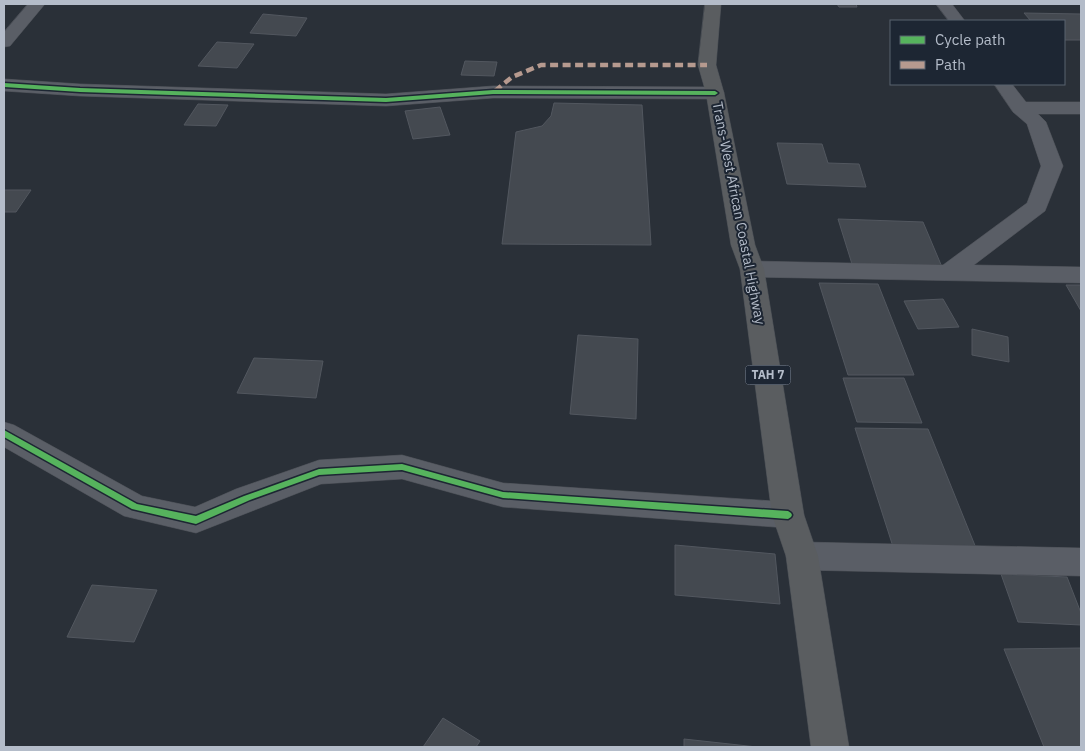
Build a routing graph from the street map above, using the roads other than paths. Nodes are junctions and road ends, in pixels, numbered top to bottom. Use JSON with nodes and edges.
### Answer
{"nodes":[{"id":1,"x":37,"y":4,"type":"edge"},
{"id":2,"x":713,"y":4,"type":"edge"},
{"id":3,"x":944,"y":4,"type":"edge"},
{"id":4,"x":956,"y":20,"type":"edge"},
{"id":5,"x":4,"y":42,"type":"edge"},
{"id":6,"x":1004,"y":85,"type":"edge"},
{"id":7,"x":4,"y":86,"type":"edge"},
{"id":8,"x":715,"y":93,"type":"junction"},
{"id":9,"x":1020,"y":108,"type":"junction"},
{"id":10,"x":1081,"y":108,"type":"edge"},
{"id":11,"x":752,"y":269,"type":"junction"},
{"id":12,"x":947,"y":274,"type":"junction"},
{"id":13,"x":1081,"y":275,"type":"edge"},
{"id":14,"x":4,"y":434,"type":"edge"},
{"id":15,"x":788,"y":515,"type":"junction"},
{"id":16,"x":802,"y":556,"type":"junction"},
{"id":17,"x":1081,"y":562,"type":"edge"},
{"id":18,"x":830,"y":747,"type":"edge"}],
"edges":[{"from":1,"to":5,"type":"street"},
{"from":2,"to":8,"type":"highway","name":"Trans-West African Coastal Highway","number":"TAH 7"},
{"from":3,"to":4,"type":"street"},
{"from":6,"to":9,"type":"street"},
{"from":7,"to":8,"type":"street"},
{"from":8,"to":11,"type":"highway","name":"Trans-West African Coastal Highway","number":"TAH 7"},
{"from":9,"to":10,"type":"street"},
{"from":9,"to":12,"type":"street"},
{"from":11,"to":12,"type":"street"},
{"from":11,"to":15,"type":"highway","name":"Trans-West African Coastal Highway","number":"TAH 7"},
{"from":12,"to":13,"type":"street"},
{"from":14,"to":15,"type":"street"},
{"from":15,"to":16,"type":"highway","name":"Trans-West African Coastal Highway","number":"TAH 7"},
{"from":16,"to":17,"type":"street"},
{"from":16,"to":18,"type":"highway","name":"Trans-West African Coastal Highway","number":"TAH 7"}]}
